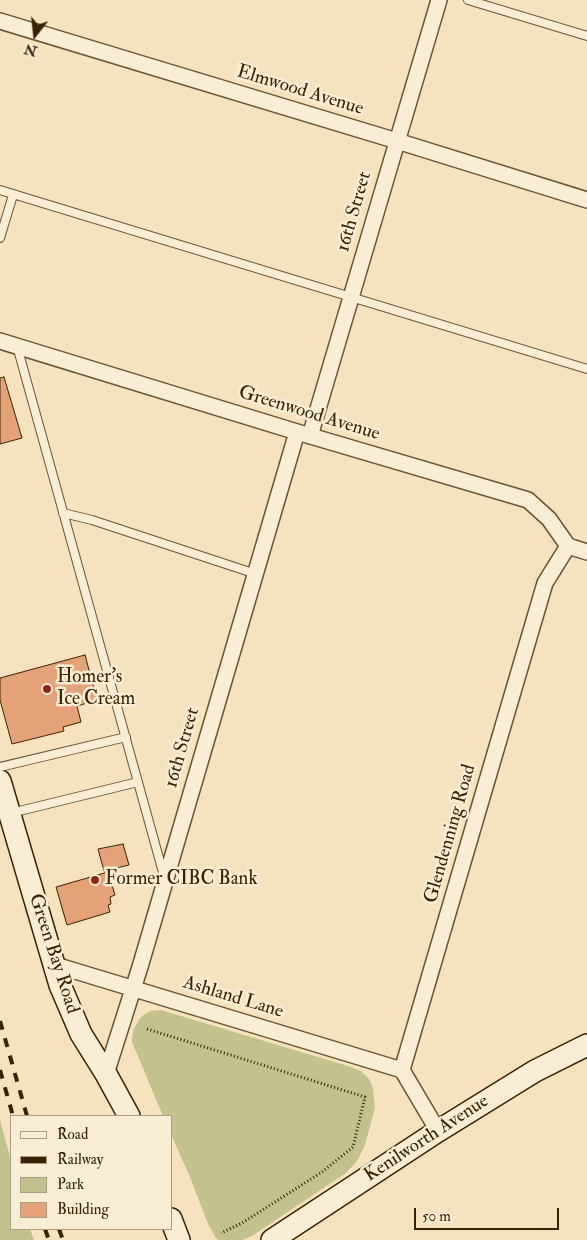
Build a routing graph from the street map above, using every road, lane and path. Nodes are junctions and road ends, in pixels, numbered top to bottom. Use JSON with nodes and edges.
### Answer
{"nodes":[{"id":1,"x":439,"y":0,"type":"edge"},
{"id":2,"x":468,"y":0,"type":"edge"},
{"id":3,"x":0,"y":21,"type":"edge"},
{"id":4,"x":587,"y":36,"type":"edge"},
{"id":5,"x":397,"y":141,"type":"junction"},
{"id":6,"x":0,"y":190,"type":"edge"},
{"id":7,"x":13,"y":195,"type":"junction"},
{"id":8,"x":587,"y":200,"type":"edge"},
{"id":9,"x":0,"y":238,"type":"edge"},
{"id":10,"x":351,"y":298,"type":"junction"},
{"id":11,"x":0,"y":341,"type":"edge"},
{"id":12,"x":17,"y":346,"type":"junction"},
{"id":13,"x":587,"y":369,"type":"edge"},
{"id":14,"x":304,"y":434,"type":"junction"},
{"id":15,"x":63,"y":513,"type":"junction"},
{"id":16,"x":568,"y":546,"type":"junction"},
{"id":17,"x":587,"y":552,"type":"edge"},
{"id":18,"x":256,"y":574,"type":"junction"},
{"id":19,"x":126,"y":737,"type":"junction"},
{"id":20,"x":0,"y":767,"type":"edge"},
{"id":21,"x":0,"y":781,"type":"edge"},
{"id":22,"x":138,"y":782,"type":"junction"},
{"id":23,"x":10,"y":814,"type":"junction"},
{"id":24,"x":165,"y":880,"type":"junction"},
{"id":25,"x":52,"y":964,"type":"junction"},
{"id":26,"x":133,"y":988,"type":"junction"},
{"id":27,"x":147,"y":1029,"type":"dead end"},
{"id":28,"x":587,"y":1045,"type":"edge"},
{"id":29,"x":402,"y":1070,"type":"junction"},
{"id":30,"x":106,"y":1074,"type":"junction"},
{"id":31,"x":128,"y":1115,"type":"edge"},
{"id":32,"x":438,"y":1131,"type":"junction"},
{"id":33,"x":172,"y":1222,"type":"edge"},
{"id":34,"x":221,"y":1233,"type":"dead end"},
{"id":35,"x":179,"y":1240,"type":"edge"},
{"id":36,"x":272,"y":1240,"type":"edge"}],
"edges":[{"from":1,"to":5,"type":"street","name":"16th Street"},
{"from":2,"to":4,"type":"lane"},
{"from":3,"to":5,"type":"street","name":"Elmwood Avenue"},
{"from":5,"to":8,"type":"street","name":"Elmwood Avenue"},
{"from":5,"to":10,"type":"street","name":"16th Street"},
{"from":6,"to":7,"type":"lane"},
{"from":7,"to":9,"type":"lane"},
{"from":7,"to":10,"type":"lane"},
{"from":10,"to":13,"type":"lane"},
{"from":10,"to":14,"type":"street","name":"16th Street"},
{"from":11,"to":12,"type":"street","name":"Greenwood Avenue"},
{"from":12,"to":14,"type":"street","name":"Greenwood Avenue"},
{"from":12,"to":15,"type":"lane"},
{"from":14,"to":16,"type":"street","name":"Greenwood Avenue"},
{"from":14,"to":18,"type":"street","name":"16th Street"},
{"from":15,"to":18,"type":"lane"},
{"from":15,"to":19,"type":"lane"},
{"from":16,"to":17,"type":"street"},
{"from":16,"to":29,"type":"street","name":"Glendenning Road"},
{"from":18,"to":24,"type":"street","name":"16th Street"},
{"from":19,"to":20,"type":"lane"},
{"from":19,"to":22,"type":"lane"},
{"from":21,"to":23,"type":"main road","name":"Green Bay Road"},
{"from":22,"to":23,"type":"lane"},
{"from":22,"to":24,"type":"lane"},
{"from":23,"to":25,"type":"main road","name":"Green Bay Road"},
{"from":24,"to":26,"type":"street","name":"16th Street"},
{"from":25,"to":26,"type":"street","name":"Ashland Lane"},
{"from":25,"to":30,"type":"main road","name":"Green Bay Road"},
{"from":26,"to":29,"type":"street","name":"Ashland Lane"},
{"from":26,"to":30,"type":"street","name":"16th Street"},
{"from":27,"to":34,"type":"path"},
{"from":28,"to":32,"type":"main road","name":"Kenilworth Avenue"},
{"from":29,"to":32,"type":"street"},
{"from":30,"to":31,"type":"main road","name":"Green Bay Road"},
{"from":32,"to":36,"type":"main road","name":"Kenilworth Avenue"},
{"from":33,"to":35,"type":"main road"}]}
